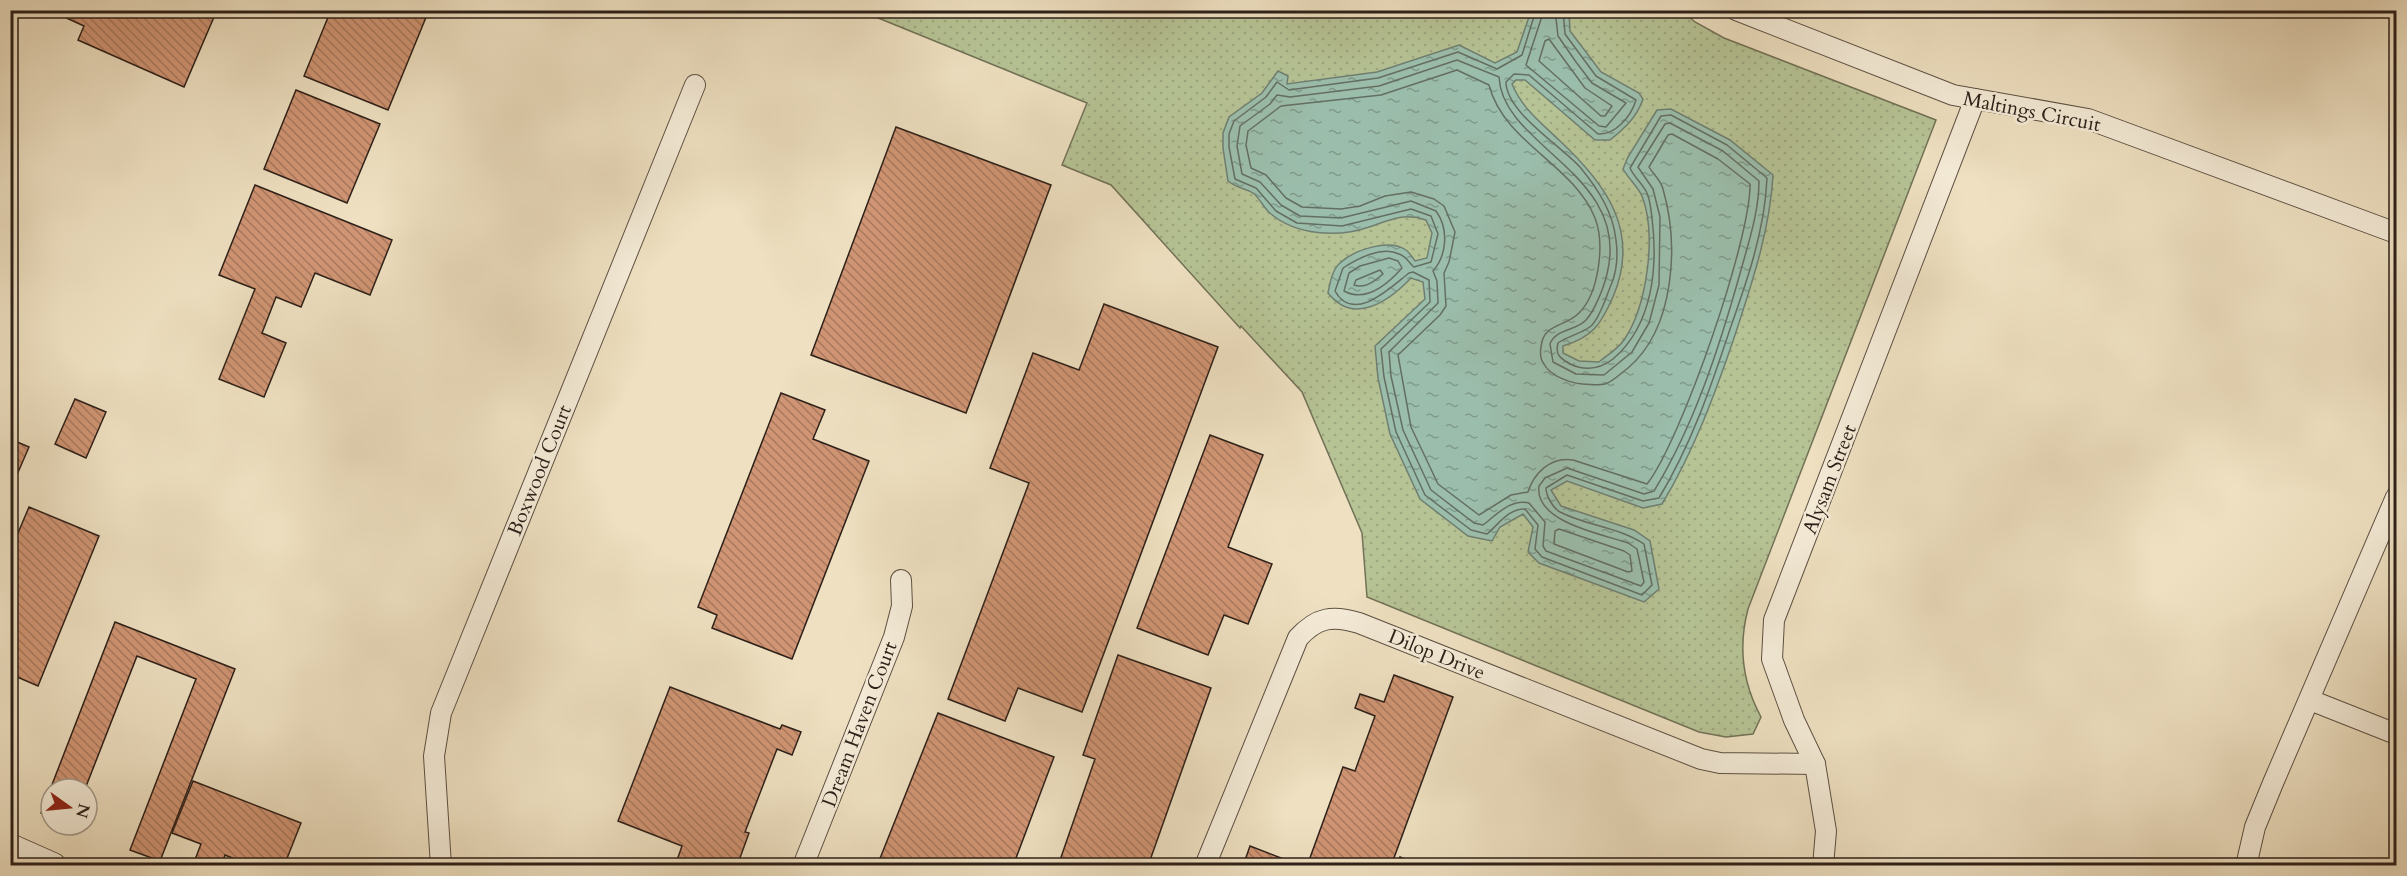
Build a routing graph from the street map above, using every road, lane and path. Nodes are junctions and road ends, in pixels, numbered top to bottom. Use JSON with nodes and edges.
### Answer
{"nodes":[{"id":1,"x":1736,"y":10,"type":"edge"},
{"id":2,"x":695,"y":84,"type":"dead end"},
{"id":3,"x":1974,"y":99,"type":"junction"},
{"id":4,"x":2397,"y":233,"type":"edge"},
{"id":5,"x":2397,"y":496,"type":"edge"},
{"id":6,"x":901,"y":580,"type":"dead end"},
{"id":7,"x":2310,"y":700,"type":"junction"},
{"id":8,"x":2397,"y":734,"type":"edge"},
{"id":9,"x":1815,"y":764,"type":"junction"},
{"id":10,"x":10,"y":848,"type":"edge"},
{"id":11,"x":53,"y":866,"type":"edge"},
{"id":12,"x":441,"y":866,"type":"edge"},
{"id":13,"x":803,"y":866,"type":"edge"},
{"id":14,"x":1205,"y":866,"type":"edge"},
{"id":15,"x":1823,"y":866,"type":"edge"},
{"id":16,"x":2246,"y":866,"type":"edge"}],
"edges":[{"from":1,"to":3,"type":"street","name":"Maltings Circuit"},
{"from":2,"to":12,"type":"street","name":"Boxwood Court"},
{"from":3,"to":4,"type":"street","name":"Maltings Circuit"},
{"from":3,"to":9,"type":"street","name":"Alysam Street"},
{"from":5,"to":7,"type":"street"},
{"from":6,"to":13,"type":"street","name":"Dream Haven Court"},
{"from":7,"to":8,"type":"street"},
{"from":7,"to":16,"type":"street"},
{"from":9,"to":14,"type":"street","name":"Dilop Drive"},
{"from":9,"to":15,"type":"street","name":"Alysam Street"},
{"from":10,"to":11,"type":"street"}]}
